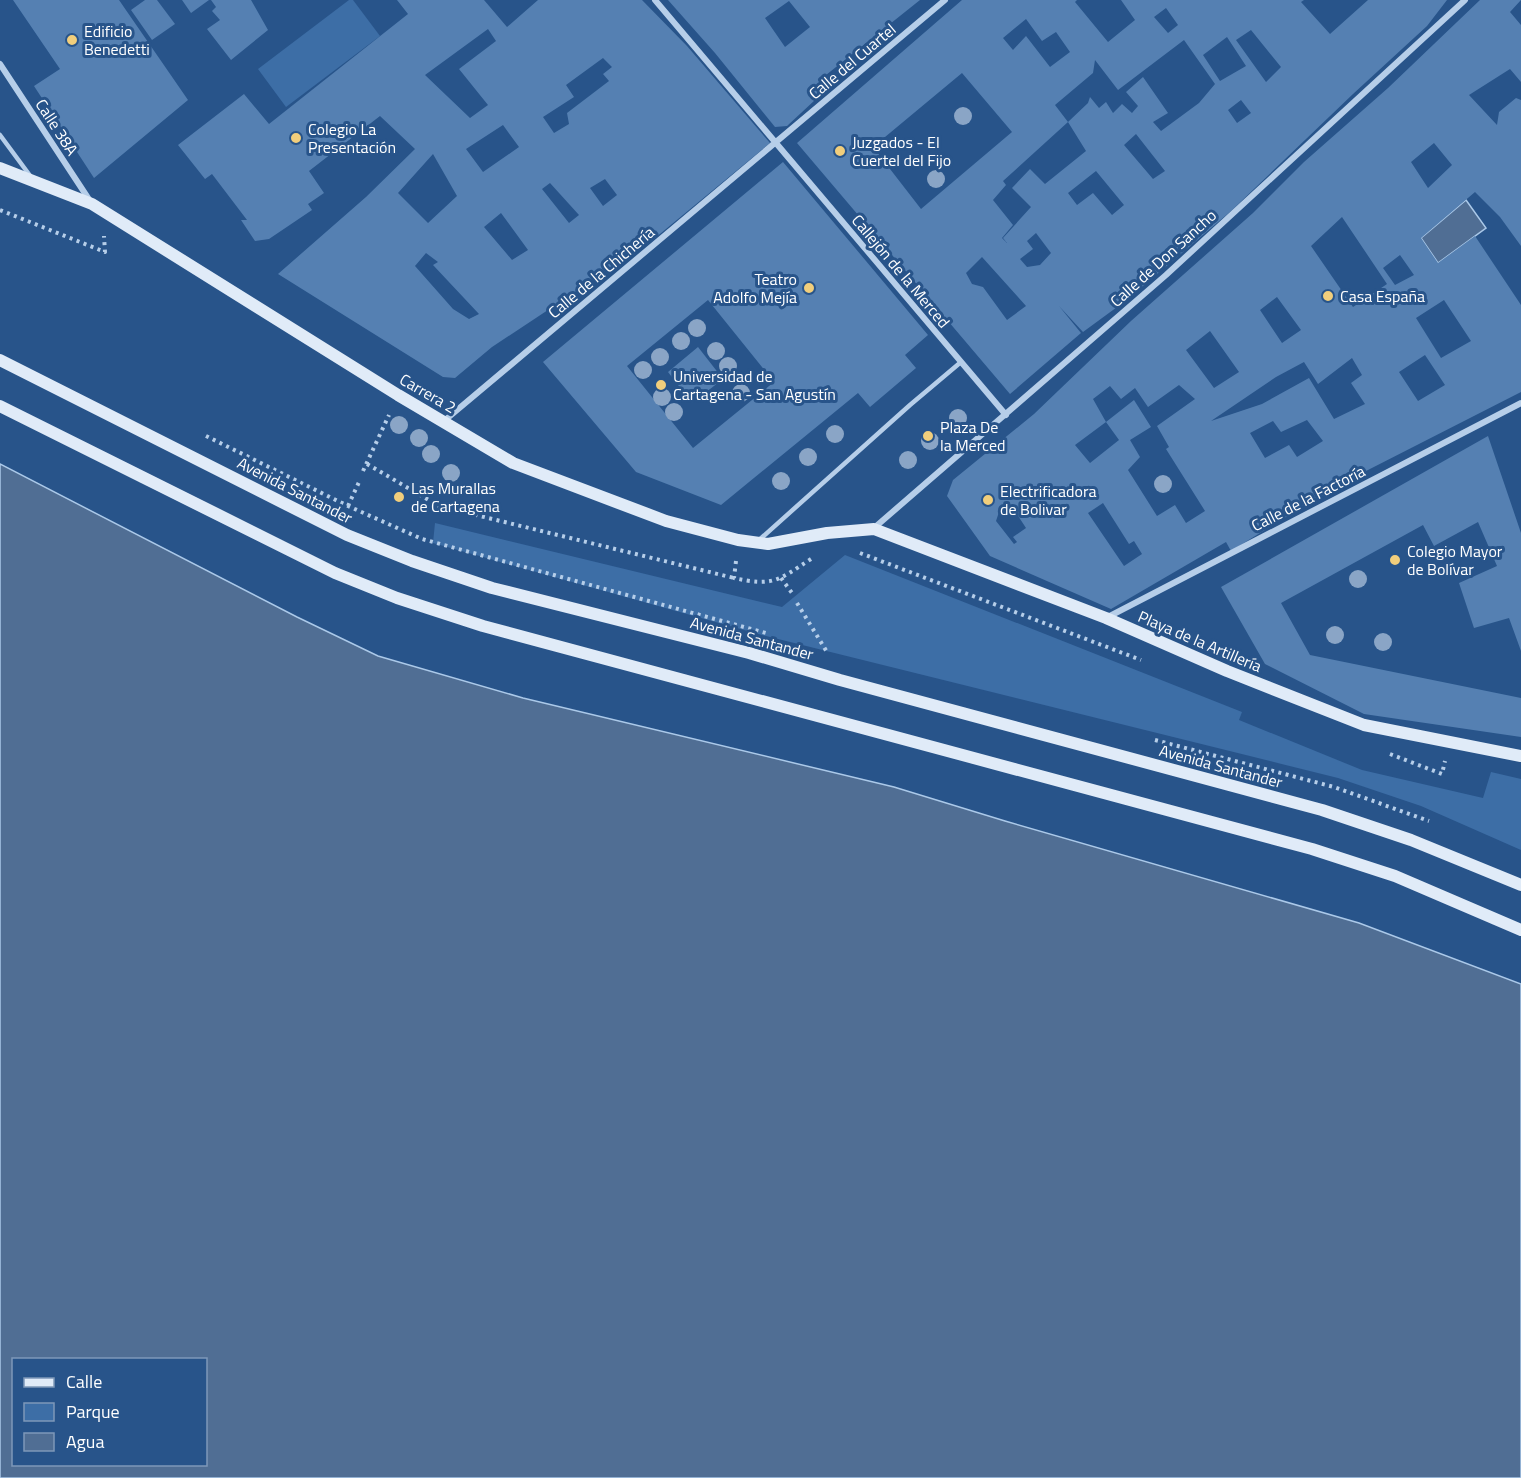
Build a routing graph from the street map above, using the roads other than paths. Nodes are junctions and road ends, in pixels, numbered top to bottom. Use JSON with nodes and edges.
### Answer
{"nodes":[{"id":1,"x":655,"y":0,"type":"edge"},
{"id":2,"x":945,"y":0,"type":"edge"},
{"id":3,"x":1465,"y":0,"type":"edge"},
{"id":4,"x":0,"y":64,"type":"edge"},
{"id":5,"x":0,"y":135,"type":"edge"},
{"id":6,"x":776,"y":143,"type":"junction"},
{"id":7,"x":0,"y":168,"type":"edge"},
{"id":8,"x":34,"y":181,"type":"junction"},
{"id":9,"x":92,"y":204,"type":"junction"},
{"id":10,"x":0,"y":360,"type":"edge"},
{"id":11,"x":961,"y":362,"type":"junction"},
{"id":12,"x":1521,"y":403,"type":"edge"},
{"id":13,"x":0,"y":406,"type":"edge"},
{"id":14,"x":1006,"y":415,"type":"junction"},
{"id":15,"x":443,"y":422,"type":"junction"},
{"id":16,"x":874,"y":529,"type":"junction"},
{"id":17,"x":756,"y":543,"type":"junction"},
{"id":18,"x":1107,"y":618,"type":"junction"},
{"id":19,"x":1521,"y":756,"type":"edge"},
{"id":20,"x":1521,"y":885,"type":"edge"},
{"id":21,"x":1521,"y":930,"type":"edge"}],
"edges":[{"from":1,"to":6,"type":"street","name":"Callejón de la Merced"},
{"from":2,"to":6,"type":"street","name":"Calle del Cuartel"},
{"from":3,"to":14,"type":"street","name":"Calle de Don Sancho"},
{"from":4,"to":9,"type":"street","name":"Calle 38A"},
{"from":5,"to":8,"type":"lane"},
{"from":6,"to":11,"type":"street","name":"Callejón de la Merced"},
{"from":6,"to":15,"type":"street","name":"Calle de la Chichería"},
{"from":7,"to":8,"type":"main road","name":"Carrera 2"},
{"from":8,"to":9,"type":"main road","name":"Carrera 2"},
{"from":9,"to":15,"type":"main road","name":"Carrera 2"},
{"from":10,"to":20,"type":"main road","name":"Avenida Santander"},
{"from":11,"to":14,"type":"street","name":"Callejón de la Merced"},
{"from":11,"to":17,"type":"lane"},
{"from":12,"to":18,"type":"street","name":"Calle de la Factoría"},
{"from":13,"to":21,"type":"main road"},
{"from":14,"to":16,"type":"street","name":"Calle de Don Sancho"},
{"from":15,"to":17,"type":"main road","name":"Carrera 2"},
{"from":16,"to":17,"type":"main road","name":"Carrera 2"},
{"from":16,"to":18,"type":"main road","name":"Playa de la Artillería"},
{"from":18,"to":19,"type":"main road","name":"Playa de la Artillería"}]}
